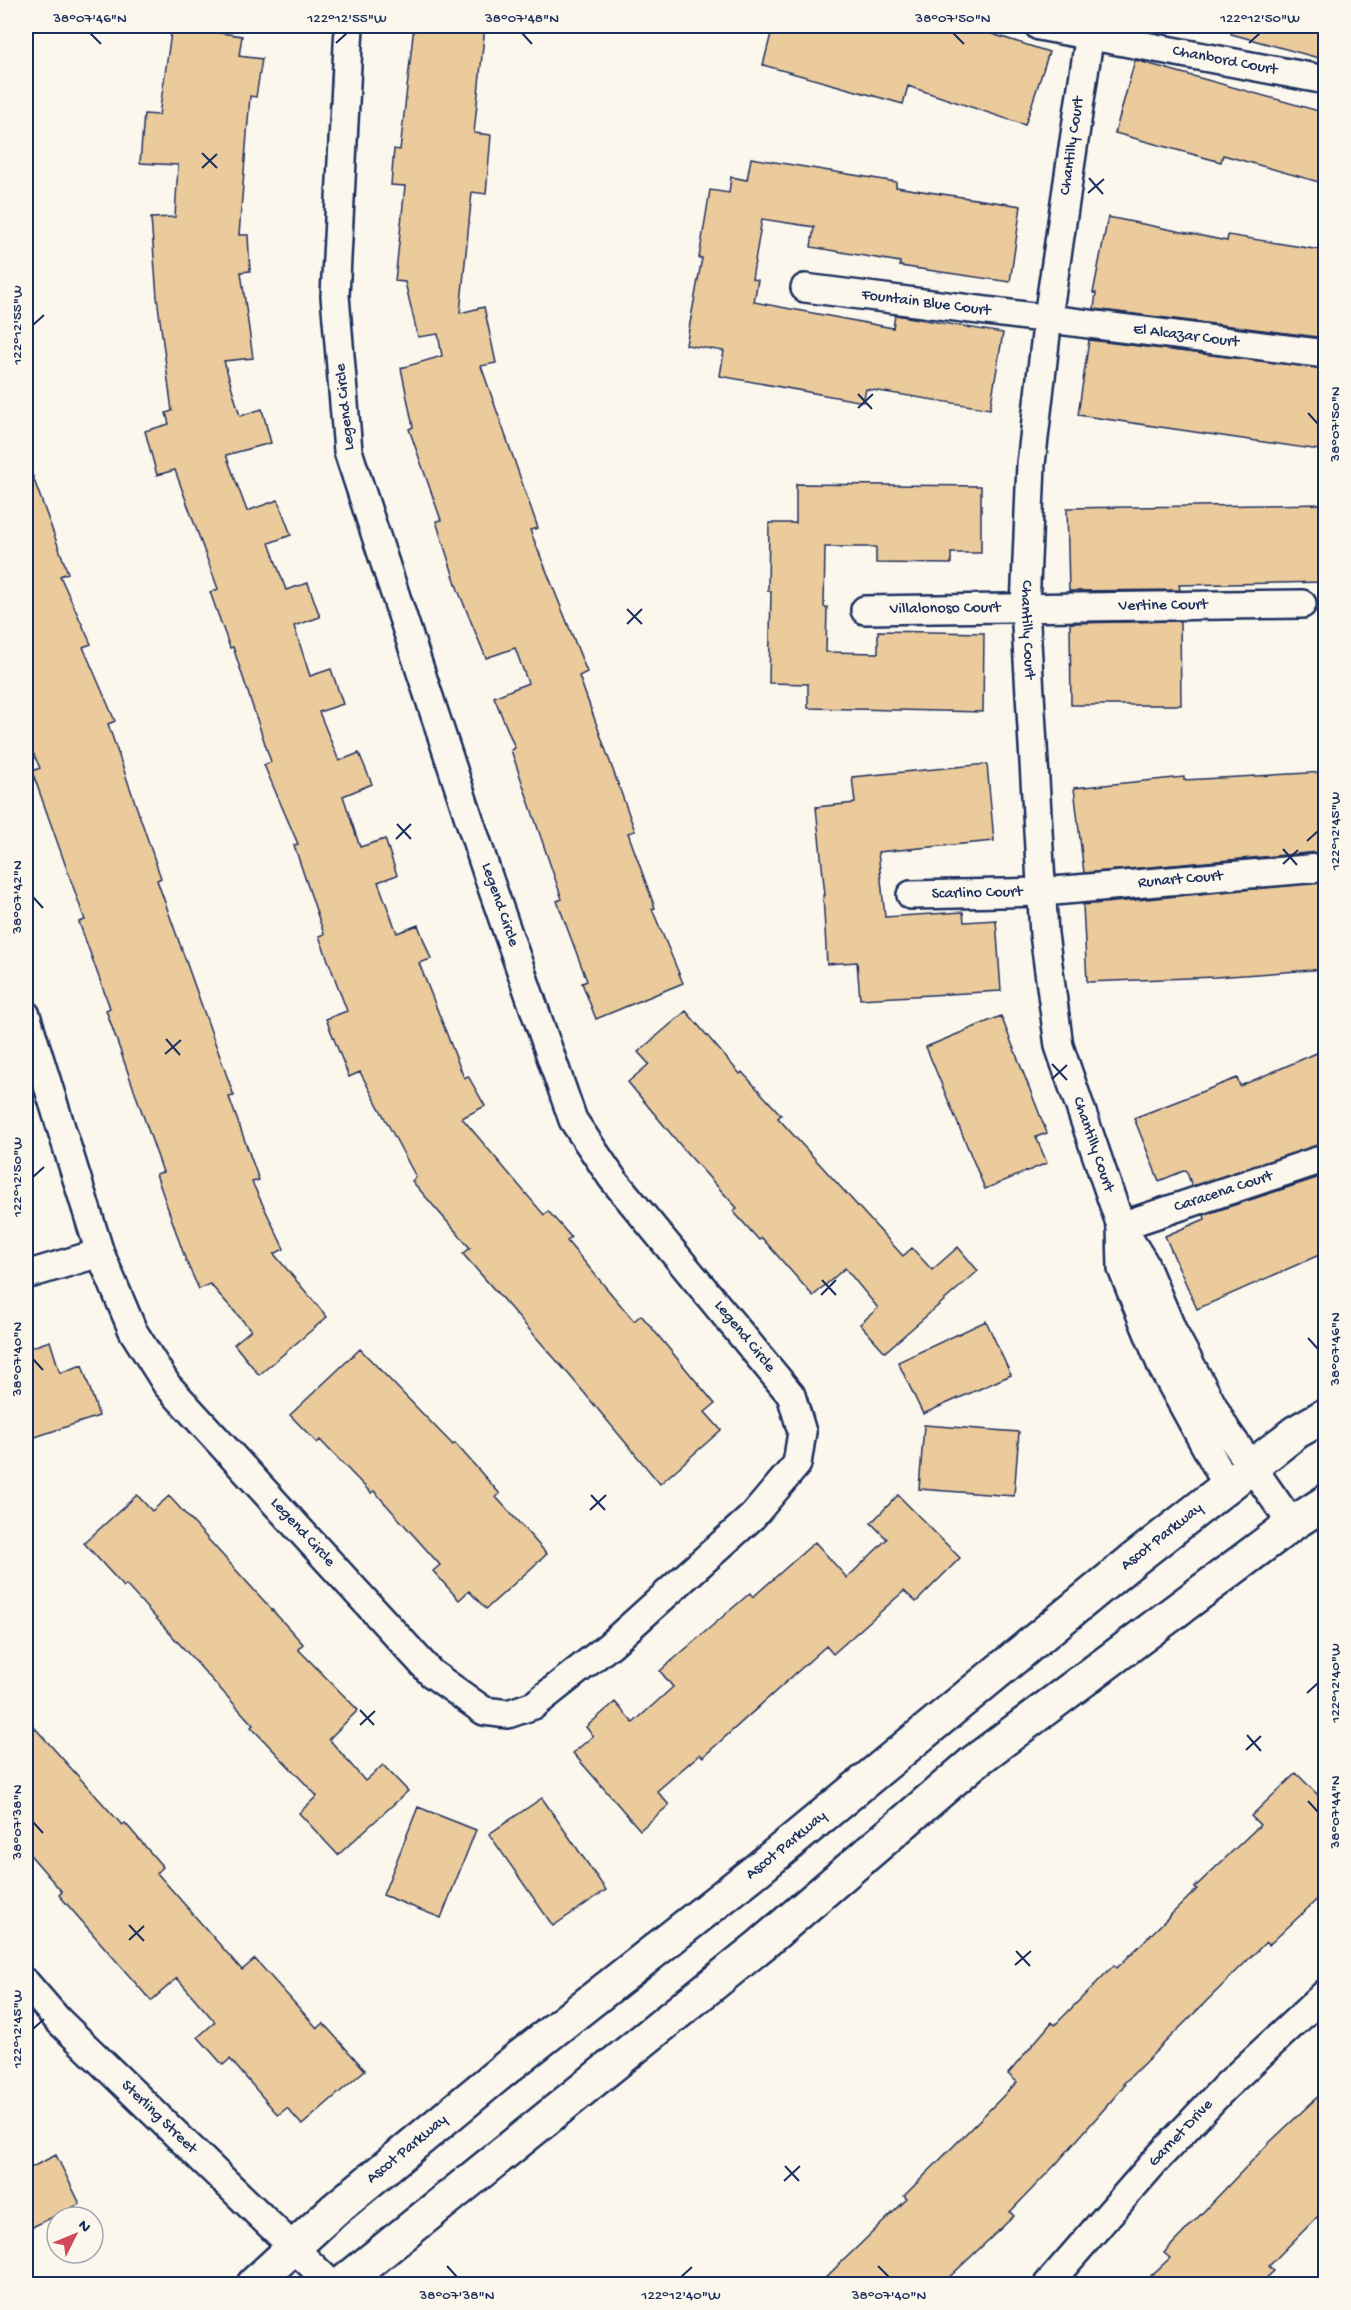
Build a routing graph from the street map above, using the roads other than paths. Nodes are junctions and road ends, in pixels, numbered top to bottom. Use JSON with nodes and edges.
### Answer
{"nodes":[{"id":1,"x":349,"y":26,"type":"edge"},
{"id":2,"x":1039,"y":26,"type":"edge"},
{"id":3,"x":1090,"y":31,"type":"edge"},
{"id":4,"x":1326,"y":80,"type":"edge"},
{"id":5,"x":805,"y":288,"type":"dead end"},
{"id":6,"x":1048,"y":317,"type":"junction"},
{"id":7,"x":1326,"y":354,"type":"edge"},
{"id":8,"x":1302,"y":604,"type":"dead end"},
{"id":9,"x":1025,"y":608,"type":"junction"},
{"id":10,"x":865,"y":610,"type":"dead end"},
{"id":11,"x":1319,"y":868,"type":"dead end"},
{"id":12,"x":1042,"y":892,"type":"junction"},
{"id":13,"x":911,"y":895,"type":"dead end"},
{"id":14,"x":26,"y":1015,"type":"edge"},
{"id":15,"x":1326,"y":1158,"type":"edge"},
{"id":16,"x":1121,"y":1226,"type":"junction"},
{"id":17,"x":100,"y":1252,"type":"junction"},
{"id":18,"x":26,"y":1275,"type":"edge"},
{"id":19,"x":1326,"y":1415,"type":"edge"},
{"id":20,"x":1240,"y":1478,"type":"junction"},
{"id":21,"x":1326,"y":1502,"type":"edge"},
{"id":22,"x":1292,"y":1524,"type":"junction"},
{"id":23,"x":26,"y":1983,"type":"edge"},
{"id":24,"x":1326,"y":1993,"type":"edge"},
{"id":25,"x":293,"y":2249,"type":"junction"},
{"id":26,"x":254,"y":2284,"type":"edge"},
{"id":27,"x":331,"y":2284,"type":"edge"},
{"id":28,"x":342,"y":2284,"type":"edge"},
{"id":29,"x":1048,"y":2284,"type":"edge"}],
"edges":[{"from":1,"to":17,"type":"street","name":"Legend Circle"},
{"from":2,"to":3,"type":"street","name":"Chanbord Court"},
{"from":3,"to":4,"type":"street","name":"Chanbord Court"},
{"from":3,"to":6,"type":"street","name":"Chantilly Court"},
{"from":5,"to":6,"type":"street","name":"Fountain Blue Court"},
{"from":6,"to":7,"type":"street","name":"El Alcazar Court"},
{"from":6,"to":9,"type":"street","name":"Chantilly Court"},
{"from":8,"to":9,"type":"street","name":"Vertine Court"},
{"from":9,"to":10,"type":"street","name":"Villalonoso Court"},
{"from":9,"to":12,"type":"street","name":"Chantilly Court"},
{"from":11,"to":12,"type":"street","name":"Runart Court"},
{"from":12,"to":13,"type":"street","name":"Scarlino Court"},
{"from":12,"to":16,"type":"street","name":"Chantilly Court"},
{"from":14,"to":17,"type":"street","name":"Legend Circle"},
{"from":15,"to":16,"type":"street","name":"Caracena Court"},
{"from":16,"to":20,"type":"street","name":"Chantilly Court"},
{"from":17,"to":18,"type":"street"},
{"from":19,"to":20,"type":"main road","name":"Ascot Parkway"},
{"from":20,"to":22,"type":"street","name":"Chantilly Court"},
{"from":20,"to":25,"type":"main road","name":"Ascot Parkway"},
{"from":21,"to":22,"type":"main road"},
{"from":22,"to":28,"type":"main road"},
{"from":23,"to":25,"type":"street","name":"Sterling Street"},
{"from":24,"to":29,"type":"street","name":"Garnet Drive"},
{"from":25,"to":26,"type":"main road","name":"Ascot Parkway"},
{"from":25,"to":27,"type":"street","name":"Sterling Street"}]}
